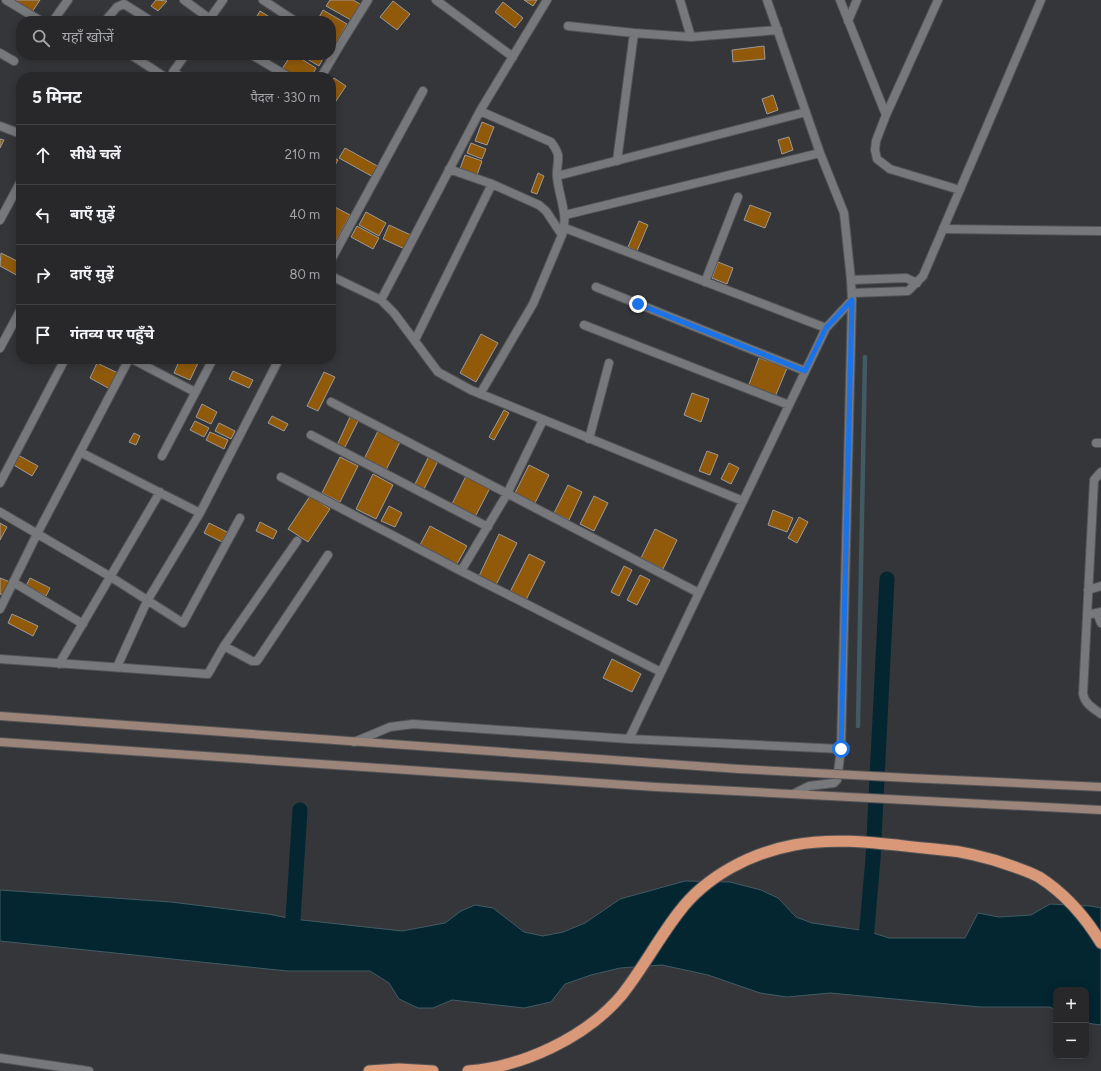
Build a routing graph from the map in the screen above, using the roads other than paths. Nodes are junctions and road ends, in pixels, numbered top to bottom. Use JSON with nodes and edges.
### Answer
{"nodes":[{"id":1,"x":6,"y":0,"type":"edge"},
{"id":2,"x":68,"y":0,"type":"edge"},
{"id":3,"x":184,"y":0,"type":"edge"},
{"id":4,"x":223,"y":0,"type":"edge"},
{"id":5,"x":263,"y":0,"type":"edge"},
{"id":6,"x":368,"y":0,"type":"edge"},
{"id":7,"x":436,"y":0,"type":"edge"},
{"id":8,"x":546,"y":0,"type":"edge"},
{"id":9,"x":680,"y":0,"type":"edge"},
{"id":10,"x":767,"y":0,"type":"edge"},
{"id":11,"x":840,"y":0,"type":"edge"},
{"id":12,"x":857,"y":0,"type":"edge"},
{"id":13,"x":938,"y":0,"type":"edge"},
{"id":14,"x":1041,"y":0,"type":"edge"},
{"id":15,"x":33,"y":16,"type":"edge"},
{"id":16,"x":57,"y":16,"type":"edge"},
{"id":17,"x":109,"y":16,"type":"edge"},
{"id":18,"x":143,"y":16,"type":"edge"},
{"id":19,"x":204,"y":16,"type":"edge"},
{"id":20,"x":212,"y":16,"type":"edge"},
{"id":21,"x":287,"y":16,"type":"edge"},
{"id":22,"x":848,"y":21,"type":"junction"},
{"id":23,"x":568,"y":26,"type":"dead end"},
{"id":24,"x":778,"y":30,"type":"junction"},
{"id":25,"x":634,"y":34,"type":"junction"},
{"id":26,"x":691,"y":37,"type":"junction"},
{"id":27,"x":336,"y":44,"type":"edge"},
{"id":28,"x":0,"y":53,"type":"edge"},
{"id":29,"x":513,"y":57,"type":"junction"},
{"id":30,"x":139,"y":60,"type":"edge"},
{"id":31,"x":181,"y":60,"type":"edge"},
{"id":32,"x":260,"y":60,"type":"edge"},
{"id":33,"x":328,"y":60,"type":"edge"},
{"id":34,"x":14,"y":61,"type":"dead end"},
{"id":35,"x":158,"y":72,"type":"edge"},
{"id":36,"x":173,"y":72,"type":"edge"},
{"id":37,"x":281,"y":72,"type":"edge"},
{"id":38,"x":323,"y":72,"type":"edge"},
{"id":39,"x":423,"y":91,"type":"dead end"},
{"id":40,"x":480,"y":111,"type":"junction"},
{"id":41,"x":806,"y":112,"type":"junction"},
{"id":42,"x":886,"y":115,"type":"junction"},
{"id":43,"x":0,"y":126,"type":"edge"},
{"id":44,"x":16,"y":132,"type":"edge"},
{"id":45,"x":820,"y":153,"type":"junction"},
{"id":46,"x":617,"y":161,"type":"junction"},
{"id":47,"x":449,"y":170,"type":"junction"},
{"id":48,"x":557,"y":176,"type":"junction"},
{"id":49,"x":492,"y":184,"type":"junction"},
{"id":50,"x":16,"y":190,"type":"edge"},
{"id":51,"x":960,"y":190,"type":"junction"},
{"id":52,"x":738,"y":197,"type":"dead end"},
{"id":53,"x":565,"y":215,"type":"junction"},
{"id":54,"x":0,"y":220,"type":"edge"},
{"id":55,"x":943,"y":229,"type":"junction"},
{"id":56,"x":1101,"y":231,"type":"edge"},
{"id":57,"x":563,"y":232,"type":"junction"},
{"id":58,"x":336,"y":251,"type":"edge"},
{"id":59,"x":336,"y":278,"type":"edge"},
{"id":60,"x":851,"y":280,"type":"junction"},
{"id":61,"x":705,"y":282,"type":"junction"},
{"id":62,"x":917,"y":283,"type":"junction"},
{"id":63,"x":596,"y":287,"type":"dead end"},
{"id":64,"x":852,"y":296,"type":"junction"},
{"id":65,"x":381,"y":300,"type":"junction"},
{"id":66,"x":16,"y":318,"type":"edge"},
{"id":67,"x":584,"y":325,"type":"dead end"},
{"id":68,"x":826,"y":328,"type":"junction"},
{"id":69,"x":415,"y":340,"type":"junction"},
{"id":70,"x":0,"y":348,"type":"edge"},
{"id":71,"x":609,"y":363,"type":"dead end"},
{"id":72,"x":62,"y":364,"type":"edge"},
{"id":73,"x":126,"y":364,"type":"edge"},
{"id":74,"x":142,"y":364,"type":"edge"},
{"id":75,"x":210,"y":364,"type":"edge"},
{"id":76,"x":276,"y":364,"type":"edge"},
{"id":77,"x":805,"y":371,"type":"junction"},
{"id":78,"x":195,"y":392,"type":"junction"},
{"id":79,"x":480,"y":394,"type":"junction"},
{"id":80,"x":331,"y":402,"type":"dead end"},
{"id":81,"x":789,"y":405,"type":"junction"},
{"id":82,"x":543,"y":420,"type":"junction"},
{"id":83,"x":311,"y":435,"type":"dead end"},
{"id":84,"x":588,"y":438,"type":"junction"},
{"id":85,"x":80,"y":452,"type":"junction"},
{"id":86,"x":162,"y":456,"type":"dead end"},
{"id":87,"x":1101,"y":472,"type":"edge"},
{"id":88,"x":281,"y":477,"type":"dead end"},
{"id":89,"x":1098,"y":480,"type":"edge"},
{"id":90,"x":0,"y":483,"type":"edge"},
{"id":91,"x":160,"y":492,"type":"junction"},
{"id":92,"x":507,"y":494,"type":"junction"},
{"id":93,"x":743,"y":501,"type":"junction"},
{"id":94,"x":0,"y":512,"type":"edge"},
{"id":95,"x":200,"y":512,"type":"junction"},
{"id":96,"x":240,"y":518,"type":"dead end"},
{"id":97,"x":488,"y":527,"type":"junction"},
{"id":98,"x":37,"y":534,"type":"junction"},
{"id":99,"x":297,"y":540,"type":"dead end"},
{"id":100,"x":328,"y":555,"type":"dead end"},
{"id":101,"x":461,"y":571,"type":"junction"},
{"id":102,"x":111,"y":578,"type":"junction"},
{"id":103,"x":13,"y":582,"type":"junction"},
{"id":104,"x":1101,"y":586,"type":"edge"},
{"id":105,"x":1088,"y":590,"type":"junction"},
{"id":106,"x":699,"y":593,"type":"junction"},
{"id":107,"x":147,"y":601,"type":"junction"},
{"id":108,"x":0,"y":609,"type":"edge"},
{"id":109,"x":1099,"y":612,"type":"edge"},
{"id":110,"x":1087,"y":615,"type":"junction"},
{"id":111,"x":1101,"y":623,"type":"edge"},
{"id":112,"x":82,"y":624,"type":"junction"},
{"id":113,"x":224,"y":646,"type":"junction"},
{"id":114,"x":0,"y":659,"type":"edge"},
{"id":115,"x":59,"y":664,"type":"junction"},
{"id":116,"x":117,"y":667,"type":"junction"},
{"id":117,"x":661,"y":672,"type":"junction"},
{"id":118,"x":1101,"y":714,"type":"edge"},
{"id":119,"x":0,"y":716,"type":"edge"},
{"id":120,"x":629,"y":738,"type":"junction"},
{"id":121,"x":0,"y":742,"type":"edge"},
{"id":122,"x":354,"y":742,"type":"junction"},
{"id":123,"x":841,"y":749,"type":"junction"},
{"id":124,"x":1101,"y":787,"type":"edge"},
{"id":125,"x":795,"y":793,"type":"junction"},
{"id":126,"x":1101,"y":810,"type":"edge"},
{"id":127,"x":1101,"y":943,"type":"edge"},
{"id":128,"x":0,"y":1058,"type":"edge"},
{"id":129,"x":89,"y":1071,"type":"edge"},
{"id":130,"x":369,"y":1071,"type":"edge"},
{"id":131,"x":433,"y":1071,"type":"edge"},
{"id":132,"x":468,"y":1071,"type":"edge"}],
"edges":[{"from":1,"to":15,"type":"street"},
{"from":2,"to":16,"type":"street"},
{"from":3,"to":19,"type":"street"},
{"from":4,"to":20,"type":"street"},
{"from":5,"to":21,"type":"street"},
{"from":6,"to":27,"type":"street"},
{"from":7,"to":29,"type":"street"},
{"from":8,"to":29,"type":"street"},
{"from":9,"to":26,"type":"street"},
{"from":10,"to":24,"type":"street"},
{"from":11,"to":22,"type":"street"},
{"from":12,"to":22,"type":"street"},
{"from":13,"to":42,"type":"street"},
{"from":14,"to":51,"type":"street"},
{"from":17,"to":18,"type":"street"},
{"from":22,"to":42,"type":"street"},
{"from":23,"to":25,"type":"street"},
{"from":24,"to":26,"type":"street"},
{"from":24,"to":41,"type":"street"},
{"from":25,"to":26,"type":"street"},
{"from":25,"to":46,"type":"street"},
{"from":28,"to":34,"type":"street"},
{"from":29,"to":40,"type":"street"},
{"from":30,"to":35,"type":"street"},
{"from":31,"to":36,"type":"street"},
{"from":32,"to":37,"type":"street"},
{"from":33,"to":38,"type":"street"},
{"from":39,"to":58,"type":"street"},
{"from":40,"to":47,"type":"street"},
{"from":40,"to":48,"type":"street"},
{"from":41,"to":45,"type":"street"},
{"from":41,"to":46,"type":"street"},
{"from":42,"to":51,"type":"street"},
{"from":43,"to":44,"type":"street"},
{"from":45,"to":53,"type":"street"},
{"from":45,"to":60,"type":"street"},
{"from":46,"to":48,"type":"street"},
{"from":47,"to":49,"type":"street"},
{"from":47,"to":65,"type":"street"},
{"from":48,"to":53,"type":"street"},
{"from":49,"to":57,"type":"street"},
{"from":49,"to":69,"type":"street"},
{"from":50,"to":54,"type":"street"},
{"from":51,"to":55,"type":"street"},
{"from":52,"to":61,"type":"street"},
{"from":53,"to":57,"type":"street"},
{"from":55,"to":56,"type":"street"},
{"from":55,"to":62,"type":"street"},
{"from":57,"to":61,"type":"street"},
{"from":57,"to":79,"type":"street"},
{"from":59,"to":65,"type":"street"},
{"from":60,"to":62,"type":"street"},
{"from":60,"to":64,"type":"street"},
{"from":61,"to":68,"type":"street"},
{"from":62,"to":64,"type":"street"},
{"from":63,"to":77,"type":"street"},
{"from":64,"to":68,"type":"street"},
{"from":64,"to":123,"type":"street"},
{"from":65,"to":69,"type":"street"},
{"from":66,"to":70,"type":"street"},
{"from":67,"to":81,"type":"street"},
{"from":68,"to":77,"type":"street"},
{"from":69,"to":79,"type":"street"},
{"from":71,"to":84,"type":"street"},
{"from":72,"to":90,"type":"street"},
{"from":73,"to":85,"type":"street"},
{"from":74,"to":78,"type":"street"},
{"from":75,"to":78,"type":"street"},
{"from":76,"to":95,"type":"street"},
{"from":77,"to":81,"type":"street"},
{"from":78,"to":86,"type":"street"},
{"from":79,"to":82,"type":"street"},
{"from":80,"to":92,"type":"street"},
{"from":81,"to":93,"type":"street"},
{"from":82,"to":84,"type":"street"},
{"from":82,"to":92,"type":"street"},
{"from":83,"to":97,"type":"street"},
{"from":84,"to":93,"type":"street"},
{"from":85,"to":91,"type":"street"},
{"from":85,"to":98,"type":"street"},
{"from":87,"to":89,"type":"street"},
{"from":88,"to":101,"type":"street"},
{"from":89,"to":105,"type":"street"},
{"from":91,"to":95,"type":"street"},
{"from":91,"to":102,"type":"street"},
{"from":92,"to":97,"type":"street"},
{"from":92,"to":106,"type":"street"},
{"from":93,"to":106,"type":"street"},
{"from":94,"to":98,"type":"street"},
{"from":95,"to":107,"type":"street"},
{"from":96,"to":107,"type":"street"},
{"from":97,"to":101,"type":"street"},
{"from":98,"to":102,"type":"street"},
{"from":98,"to":103,"type":"street"},
{"from":99,"to":113,"type":"street"},
{"from":100,"to":113,"type":"street"},
{"from":101,"to":117,"type":"street"},
{"from":102,"to":107,"type":"street"},
{"from":102,"to":112,"type":"street"},
{"from":103,"to":108,"type":"street"},
{"from":103,"to":112,"type":"street"},
{"from":104,"to":105,"type":"street"},
{"from":105,"to":110,"type":"street"},
{"from":106,"to":117,"type":"street"},
{"from":107,"to":116,"type":"street"},
{"from":109,"to":110,"type":"street"},
{"from":109,"to":111,"type":"street"},
{"from":110,"to":118,"type":"street"},
{"from":112,"to":115,"type":"street"},
{"from":113,"to":116,"type":"street"},
{"from":114,"to":115,"type":"street"},
{"from":115,"to":116,"type":"street"},
{"from":117,"to":120,"type":"street"},
{"from":119,"to":122,"type":"main road"},
{"from":120,"to":122,"type":"street"},
{"from":120,"to":123,"type":"street"},
{"from":121,"to":125,"type":"main road"},
{"from":122,"to":124,"type":"main road","bridge":true},
{"from":123,"to":125,"type":"street"},
{"from":125,"to":126,"type":"main road"},
{"from":127,"to":132,"type":"highway"},
{"from":128,"to":129,"type":"street"},
{"from":130,"to":131,"type":"highway"}]}
